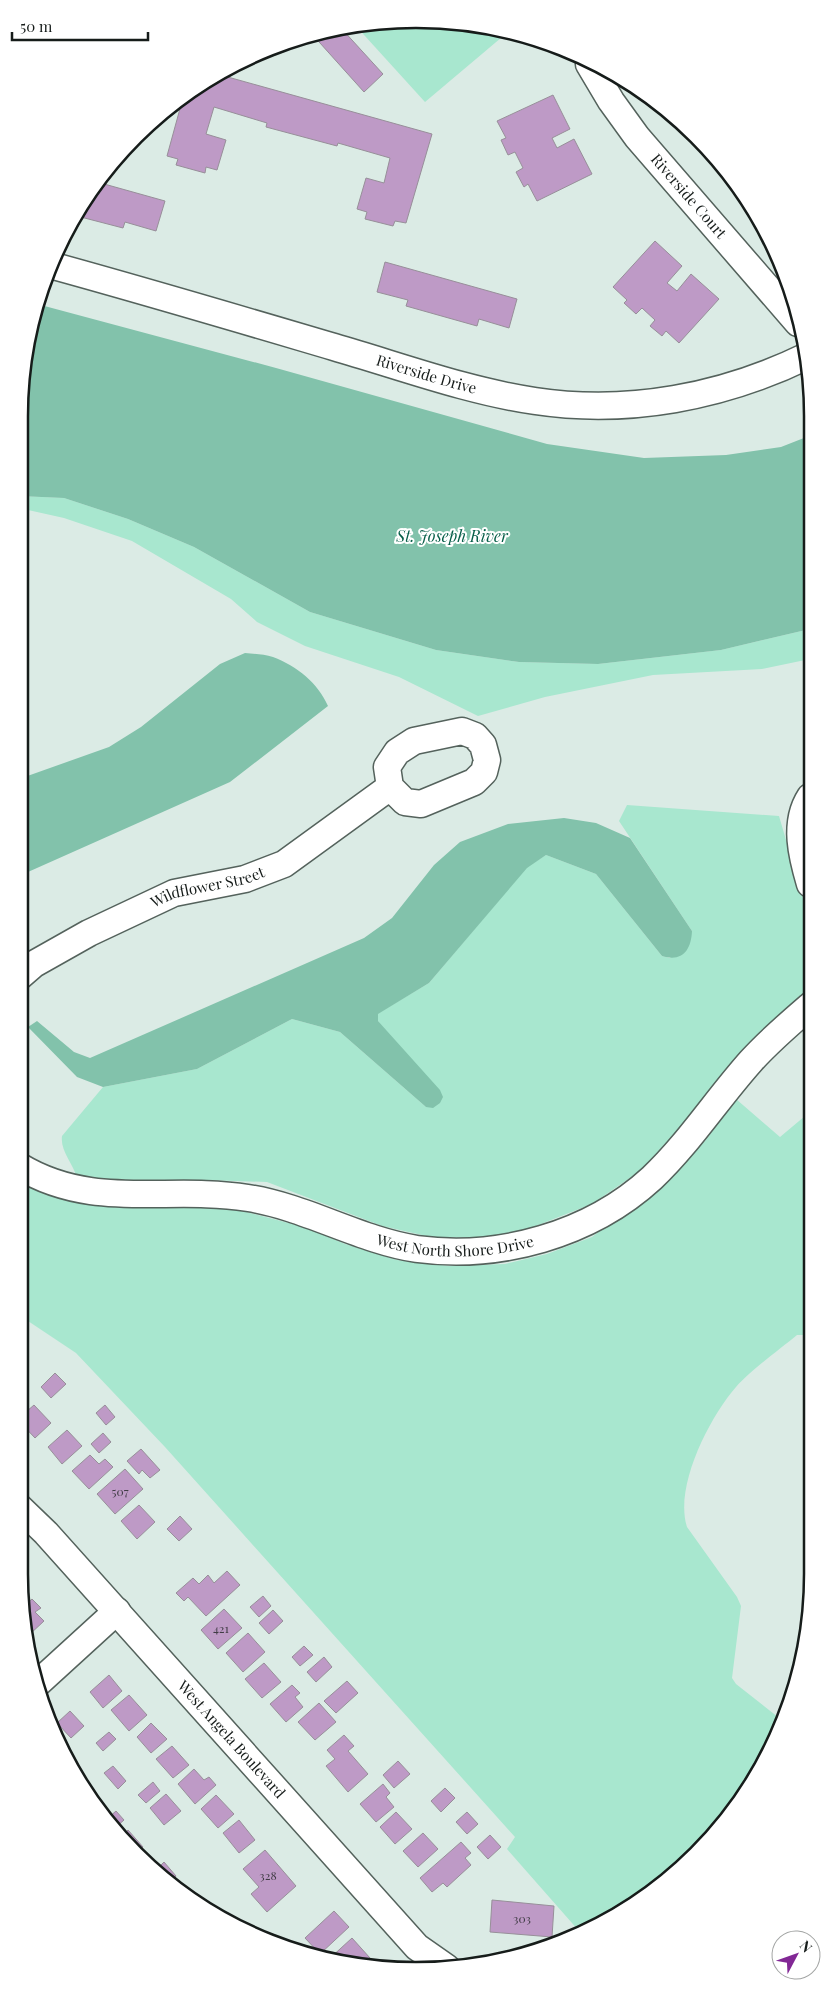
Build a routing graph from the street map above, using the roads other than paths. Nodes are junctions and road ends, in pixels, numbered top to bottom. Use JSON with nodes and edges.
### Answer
{"nodes":[{"id":1,"x":593,"y":71,"type":"edge"},
{"id":2,"x":57,"y":267,"type":"edge"},
{"id":3,"x":789,"y":313,"type":"edge"},
{"id":4,"x":799,"y":360,"type":"edge"},
{"id":5,"x":390,"y":787,"type":"dead end"},
{"id":6,"x":804,"y":816,"type":"edge"},
{"id":7,"x":804,"y":865,"type":"edge"},
{"id":8,"x":28,"y":969,"type":"edge"},
{"id":9,"x":804,"y":1011,"type":"edge"},
{"id":10,"x":28,"y":1171,"type":"edge"},
{"id":11,"x":28,"y":1516,"type":"edge"},
{"id":12,"x":117,"y":1611,"type":"junction"},
{"id":13,"x":42,"y":1679,"type":"edge"},
{"id":14,"x":438,"y":1962,"type":"edge"}],
"edges":[{"from":1,"to":3,"type":"street","name":"Riverside Court"},
{"from":2,"to":4,"type":"street","name":"Riverside Drive"},
{"from":5,"to":8,"type":"street","name":"Wildflower Street"},
{"from":6,"to":7,"type":"street"},
{"from":9,"to":10,"type":"street","name":"West North Shore Drive"},
{"from":11,"to":12,"type":"street","name":"West Angela Boulevard"},
{"from":12,"to":13,"type":"street"},
{"from":12,"to":14,"type":"street","name":"West Angela Boulevard"}]}
